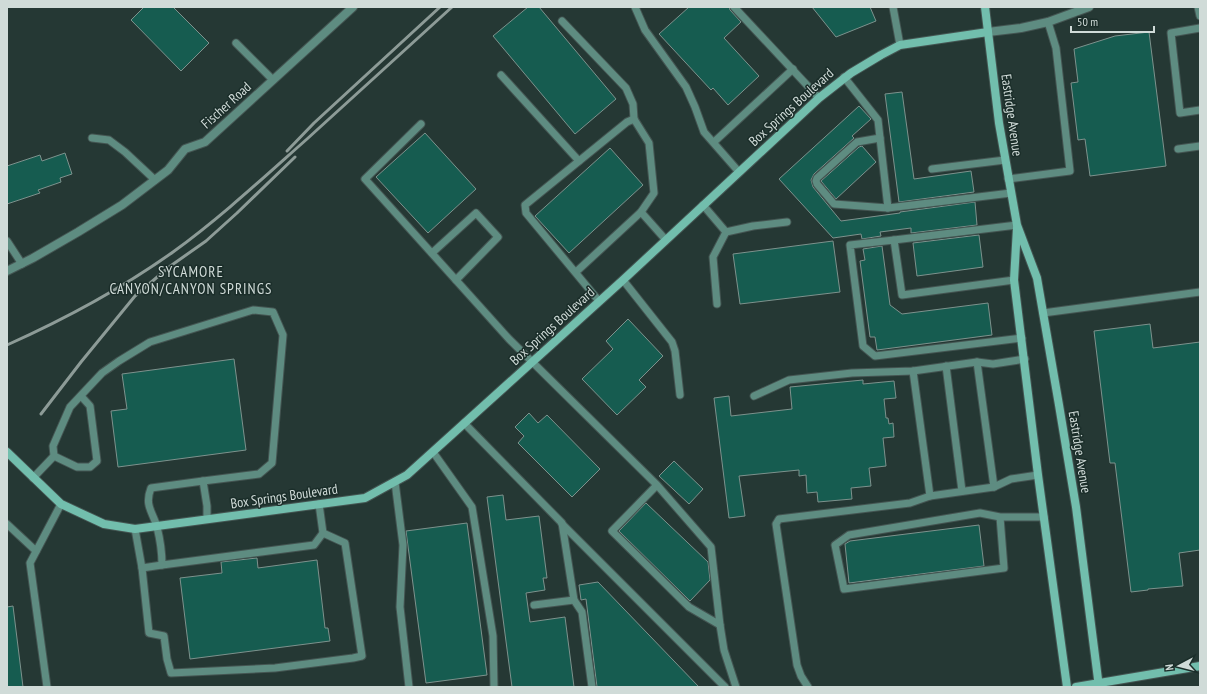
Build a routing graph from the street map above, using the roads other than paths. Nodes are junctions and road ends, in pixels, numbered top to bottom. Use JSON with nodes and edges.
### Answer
{"nodes":[{"id":1,"x":353,"y":7,"type":"edge"},
{"id":2,"x":636,"y":7,"type":"edge"},
{"id":3,"x":734,"y":7,"type":"edge"},
{"id":4,"x":893,"y":7,"type":"edge"},
{"id":5,"x":985,"y":7,"type":"edge"},
{"id":6,"x":1089,"y":7,"type":"edge"},
{"id":7,"x":1198,"y":7,"type":"edge"},
{"id":8,"x":1200,"y":16,"type":"edge"},
{"id":9,"x":562,"y":21,"type":"dead end"},
{"id":10,"x":1048,"y":22,"type":"junction"},
{"id":11,"x":1200,"y":28,"type":"edge"},
{"id":12,"x":988,"y":32,"type":"junction"},
{"id":13,"x":236,"y":43,"type":"dead end"},
{"id":14,"x":900,"y":45,"type":"junction"},
{"id":15,"x":793,"y":69,"type":"junction"},
{"id":16,"x":502,"y":75,"type":"dead end"},
{"id":17,"x":844,"y":77,"type":"junction"},
{"id":18,"x":273,"y":80,"type":"junction"},
{"id":19,"x":819,"y":98,"type":"junction"},
{"id":20,"x":1200,"y":110,"type":"edge"},
{"id":21,"x":634,"y":119,"type":"junction"},
{"id":22,"x":421,"y":124,"type":"dead end"},
{"id":23,"x":92,"y":138,"type":"dead end"},
{"id":24,"x":880,"y":138,"type":"junction"},
{"id":25,"x":714,"y":142,"type":"junction"},
{"id":26,"x":1200,"y":146,"type":"edge"},
{"id":27,"x":1178,"y":149,"type":"dead end"},
{"id":28,"x":1005,"y":160,"type":"junction"},
{"id":29,"x":580,"y":161,"type":"junction"},
{"id":30,"x":932,"y":170,"type":"dead end"},
{"id":31,"x":740,"y":172,"type":"junction"},
{"id":32,"x":1008,"y":179,"type":"junction"},
{"id":33,"x":155,"y":180,"type":"junction"},
{"id":34,"x":1011,"y":193,"type":"junction"},
{"id":35,"x":703,"y":205,"type":"junction"},
{"id":36,"x":888,"y":208,"type":"junction"},
{"id":37,"x":641,"y":212,"type":"junction"},
{"id":38,"x":787,"y":222,"type":"dead end"},
{"id":39,"x":1017,"y":225,"type":"junction"},
{"id":40,"x":726,"y":232,"type":"junction"},
{"id":41,"x":665,"y":239,"type":"junction"},
{"id":42,"x":894,"y":240,"type":"junction"},
{"id":43,"x":7,"y":241,"type":"edge"},
{"id":44,"x":432,"y":253,"type":"junction"},
{"id":45,"x":22,"y":264,"type":"junction"},
{"id":46,"x":7,"y":271,"type":"edge"},
{"id":47,"x":576,"y":272,"type":"junction"},
{"id":48,"x":456,"y":280,"type":"junction"},
{"id":49,"x":622,"y":280,"type":"junction"},
{"id":50,"x":1014,"y":280,"type":"junction"},
{"id":51,"x":1200,"y":292,"type":"edge"},
{"id":52,"x":599,"y":301,"type":"junction"},
{"id":53,"x":717,"y":304,"type":"dead end"},
{"id":54,"x":1044,"y":313,"type":"junction"},
{"id":55,"x":1022,"y":338,"type":"junction"},
{"id":56,"x":1024,"y":359,"type":"junction"},
{"id":57,"x":532,"y":361,"type":"junction"},
{"id":58,"x":977,"y":362,"type":"junction"},
{"id":59,"x":946,"y":366,"type":"junction"},
{"id":60,"x":913,"y":371,"type":"junction"},
{"id":61,"x":81,"y":396,"type":"junction"},
{"id":62,"x":680,"y":396,"type":"dead end"},
{"id":63,"x":754,"y":396,"type":"dead end"},
{"id":64,"x":464,"y":423,"type":"junction"},
{"id":65,"x":7,"y":452,"type":"edge"},
{"id":66,"x":433,"y":452,"type":"junction"},
{"id":67,"x":54,"y":456,"type":"junction"},
{"id":68,"x":1038,"y":475,"type":"junction"},
{"id":69,"x":33,"y":478,"type":"junction"},
{"id":70,"x":203,"y":482,"type":"junction"},
{"id":71,"x":395,"y":482,"type":"junction"},
{"id":72,"x":657,"y":485,"type":"junction"},
{"id":73,"x":994,"y":487,"type":"junction"},
{"id":74,"x":962,"y":491,"type":"junction"},
{"id":75,"x":930,"y":496,"type":"junction"},
{"id":76,"x":61,"y":504,"type":"junction"},
{"id":77,"x":319,"y":504,"type":"junction"},
{"id":78,"x":1000,"y":517,"type":"junction"},
{"id":79,"x":1044,"y":517,"type":"junction"},
{"id":80,"x":207,"y":519,"type":"junction"},
{"id":81,"x":562,"y":523,"type":"junction"},
{"id":82,"x":7,"y":524,"type":"edge"},
{"id":83,"x":157,"y":526,"type":"junction"},
{"id":84,"x":135,"y":529,"type":"junction"},
{"id":85,"x":323,"y":533,"type":"junction"},
{"id":86,"x":36,"y":551,"type":"junction"},
{"id":87,"x":162,"y":565,"type":"junction"},
{"id":88,"x":142,"y":568,"type":"junction"},
{"id":89,"x":574,"y":600,"type":"junction"},
{"id":90,"x":534,"y":605,"type":"dead end"},
{"id":91,"x":720,"y":625,"type":"junction"},
{"id":92,"x":1200,"y":666,"type":"edge"},
{"id":93,"x":1099,"y":685,"type":"edge"},
{"id":94,"x":47,"y":687,"type":"edge"},
{"id":95,"x":409,"y":687,"type":"edge"},
{"id":96,"x":494,"y":687,"type":"edge"},
{"id":97,"x":592,"y":687,"type":"edge"},
{"id":98,"x":725,"y":687,"type":"edge"},
{"id":99,"x":736,"y":687,"type":"edge"},
{"id":100,"x":808,"y":687,"type":"edge"},
{"id":101,"x":1067,"y":687,"type":"edge"},
{"id":102,"x":1076,"y":687,"type":"edge"}],
"edges":[{"from":1,"to":18,"type":"street","name":"Fischer Road"},
{"from":2,"to":25,"type":"lane"},
{"from":3,"to":15,"type":"lane"},
{"from":4,"to":14,"type":"lane"},
{"from":5,"to":12,"type":"main road","name":"Eastridge Avenue"},
{"from":6,"to":10,"type":"street","name":"Box Springs Boulevard"},
{"from":7,"to":8,"type":"lane"},
{"from":9,"to":21,"type":"lane"},
{"from":10,"to":12,"type":"street","name":"Box Springs Boulevard"},
{"from":10,"to":32,"type":"lane"},
{"from":11,"to":20,"type":"lane"},
{"from":12,"to":14,"type":"main road","name":"Box Springs Boulevard"},
{"from":12,"to":28,"type":"main road","name":"Eastridge Avenue"},
{"from":13,"to":18,"type":"lane"},
{"from":14,"to":17,"type":"main road","name":"Box Springs Boulevard"},
{"from":15,"to":19,"type":"lane"},
{"from":15,"to":25,"type":"lane"},
{"from":16,"to":29,"type":"lane"},
{"from":17,"to":19,"type":"main road","name":"Box Springs Boulevard"},
{"from":17,"to":24,"type":"lane"},
{"from":18,"to":33,"type":"street","name":"Fischer Road"},
{"from":19,"to":31,"type":"main road","name":"Box Springs Boulevard"},
{"from":21,"to":29,"type":"lane"},
{"from":21,"to":37,"type":"lane"},
{"from":22,"to":44,"type":"lane"},
{"from":23,"to":33,"type":"lane"},
{"from":24,"to":36,"type":"lane"},
{"from":24,"to":36,"type":"lane"},
{"from":25,"to":31,"type":"lane"},
{"from":26,"to":27,"type":"lane"},
{"from":28,"to":30,"type":"lane"},
{"from":28,"to":32,"type":"main road","name":"Eastridge Avenue"},
{"from":29,"to":47,"type":"lane"},
{"from":31,"to":35,"type":"main road","name":"Box Springs Boulevard"},
{"from":32,"to":34,"type":"main road","name":"Eastridge Avenue"},
{"from":33,"to":45,"type":"street","name":"Fischer Road"},
{"from":34,"to":36,"type":"lane"},
{"from":34,"to":39,"type":"main road","name":"Eastridge Avenue"},
{"from":35,"to":40,"type":"lane"},
{"from":35,"to":41,"type":"main road","name":"Box Springs Boulevard"},
{"from":37,"to":41,"type":"lane"},
{"from":37,"to":47,"type":"lane"},
{"from":38,"to":40,"type":"lane"},
{"from":39,"to":42,"type":"lane"},
{"from":39,"to":50,"type":"main road","name":"Eastridge Avenue"},
{"from":39,"to":54,"type":"main road","name":"Eastridge Avenue"},
{"from":40,"to":53,"type":"lane"},
{"from":41,"to":49,"type":"main road","name":"Box Springs Boulevard"},
{"from":42,"to":50,"type":"lane"},
{"from":42,"to":55,"type":"lane"},
{"from":43,"to":45,"type":"lane"},
{"from":44,"to":48,"type":"lane"},
{"from":44,"to":48,"type":"lane"},
{"from":45,"to":46,"type":"street","name":"Fischer Road"},
{"from":47,"to":52,"type":"lane"},
{"from":48,"to":57,"type":"lane"},
{"from":49,"to":52,"type":"main road","name":"Box Springs Boulevard"},
{"from":49,"to":62,"type":"lane"},
{"from":50,"to":55,"type":"main road","name":"Eastridge Avenue"},
{"from":51,"to":54,"type":"lane"},
{"from":52,"to":57,"type":"main road","name":"Box Springs Boulevard"},
{"from":54,"to":93,"type":"main road","name":"Eastridge Avenue"},
{"from":55,"to":56,"type":"main road","name":"Eastridge Avenue"},
{"from":56,"to":58,"type":"lane"},
{"from":56,"to":68,"type":"main road","name":"Eastridge Avenue"},
{"from":57,"to":64,"type":"main road","name":"Box Springs Boulevard"},
{"from":57,"to":72,"type":"lane"},
{"from":58,"to":59,"type":"lane"},
{"from":58,"to":73,"type":"lane"},
{"from":59,"to":60,"type":"lane"},
{"from":59,"to":74,"type":"lane"},
{"from":60,"to":63,"type":"lane"},
{"from":60,"to":75,"type":"lane"},
{"from":61,"to":67,"type":"lane"},
{"from":61,"to":67,"type":"lane"},
{"from":61,"to":70,"type":"lane"},
{"from":64,"to":66,"type":"main road","name":"Box Springs Boulevard"},
{"from":64,"to":81,"type":"lane"},
{"from":65,"to":69,"type":"main road","name":"Box Springs Boulevard"},
{"from":66,"to":71,"type":"main road","name":"Box Springs Boulevard"},
{"from":66,"to":96,"type":"lane"},
{"from":67,"to":69,"type":"lane"},
{"from":68,"to":73,"type":"lane"},
{"from":68,"to":79,"type":"main road","name":"Eastridge Avenue"},
{"from":69,"to":76,"type":"main road","name":"Box Springs Boulevard"},
{"from":70,"to":80,"type":"lane"},
{"from":70,"to":83,"type":"lane"},
{"from":71,"to":77,"type":"main road","name":"Box Springs Boulevard"},
{"from":71,"to":95,"type":"lane"},
{"from":72,"to":91,"type":"lane"},
{"from":72,"to":91,"type":"lane"},
{"from":73,"to":74,"type":"lane"},
{"from":74,"to":75,"type":"lane"},
{"from":75,"to":100,"type":"lane"},
{"from":76,"to":84,"type":"main road","name":"Box Springs Boulevard"},
{"from":76,"to":86,"type":"lane"},
{"from":77,"to":80,"type":"main road","name":"Box Springs Boulevard"},
{"from":77,"to":85,"type":"lane"},
{"from":78,"to":78,"type":"lane"},
{"from":78,"to":79,"type":"lane"},
{"from":79,"to":101,"type":"main road","name":"Eastridge Avenue"},
{"from":80,"to":83,"type":"main road","name":"Box Springs Boulevard"},
{"from":81,"to":89,"type":"lane"},
{"from":81,"to":98,"type":"lane"},
{"from":82,"to":86,"type":"lane"},
{"from":83,"to":84,"type":"main road","name":"Box Springs Boulevard"},
{"from":83,"to":87,"type":"lane"},
{"from":84,"to":88,"type":"lane"},
{"from":85,"to":87,"type":"lane"},
{"from":85,"to":88,"type":"lane"},
{"from":86,"to":94,"type":"lane"},
{"from":87,"to":88,"type":"lane"},
{"from":89,"to":90,"type":"lane"},
{"from":89,"to":97,"type":"lane"},
{"from":91,"to":99,"type":"lane"},
{"from":92,"to":93,"type":"main road"},
{"from":93,"to":102,"type":"main road"}]}
